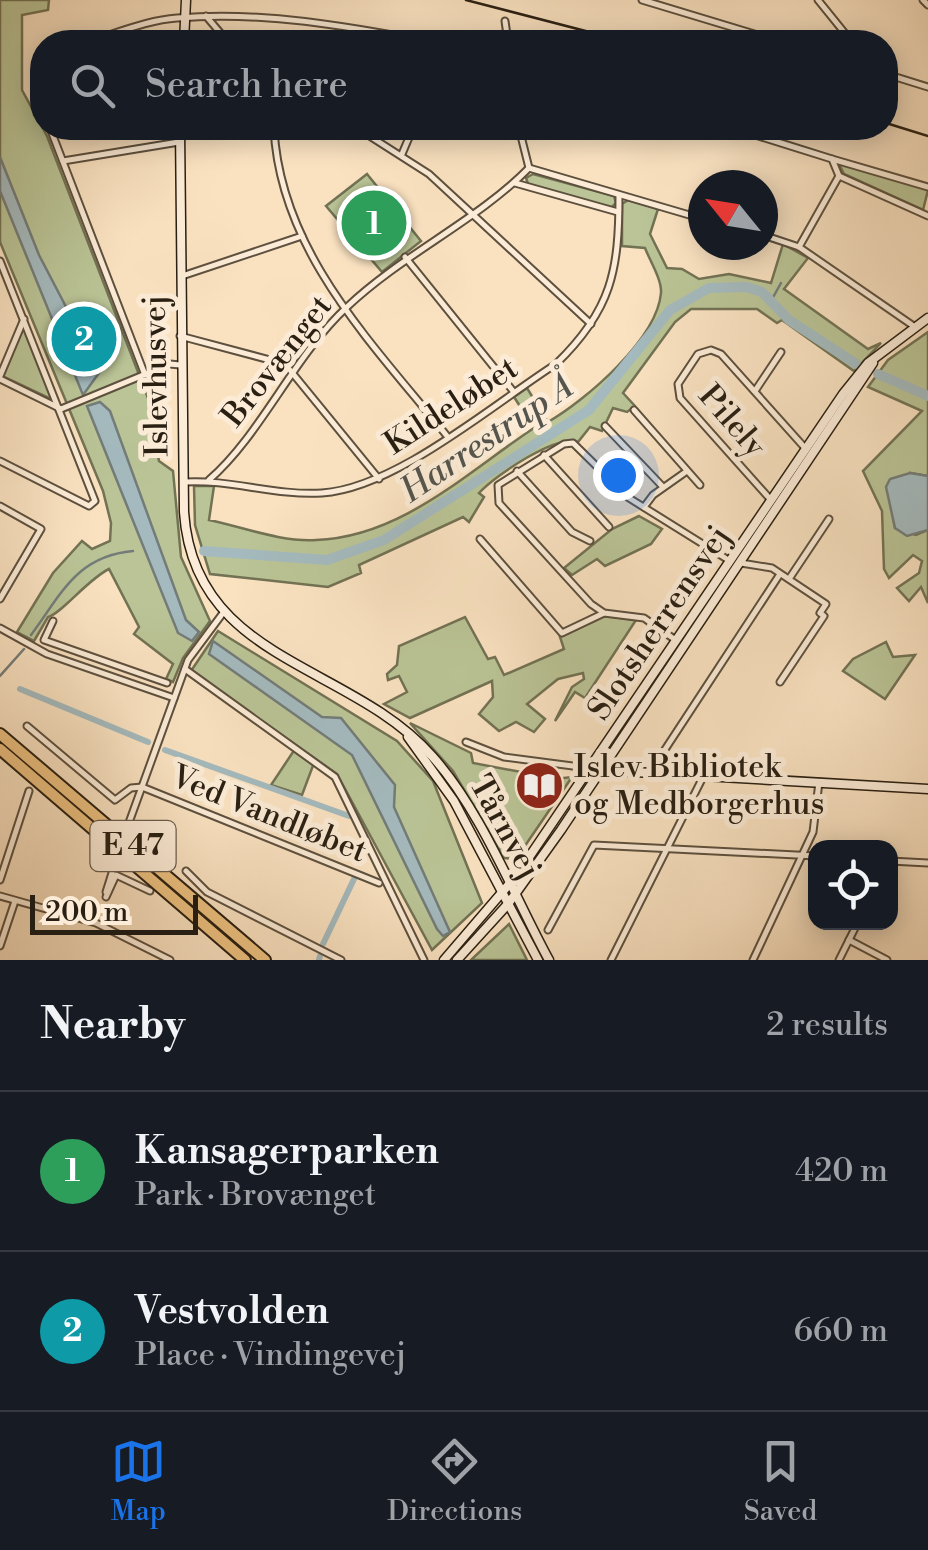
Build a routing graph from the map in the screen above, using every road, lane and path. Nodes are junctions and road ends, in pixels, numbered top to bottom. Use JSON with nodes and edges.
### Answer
{"nodes":[{"id":1,"x":186,"y":0,"type":"edge"},
{"id":2,"x":642,"y":0,"type":"edge"},
{"id":3,"x":818,"y":0,"type":"edge"},
{"id":4,"x":206,"y":16,"type":"junction"},
{"id":5,"x":185,"y":18,"type":"junction"},
{"id":6,"x":505,"y":21,"type":"dead end"},
{"id":7,"x":136,"y":30,"type":"edge"},
{"id":8,"x":184,"y":30,"type":"edge"},
{"id":9,"x":218,"y":30,"type":"edge"},
{"id":10,"x":363,"y":30,"type":"edge"},
{"id":11,"x":506,"y":30,"type":"edge"},
{"id":12,"x":741,"y":30,"type":"edge"},
{"id":13,"x":842,"y":30,"type":"edge"},
{"id":14,"x":898,"y":78,"type":"edge"},
{"id":15,"x":928,"y":88,"type":"edge"},
{"id":16,"x":55,"y":140,"type":"edge"},
{"id":17,"x":276,"y":140,"type":"edge"},
{"id":18,"x":377,"y":140,"type":"edge"},
{"id":19,"x":408,"y":140,"type":"edge"},
{"id":20,"x":522,"y":140,"type":"edge"},
{"id":21,"x":773,"y":140,"type":"edge"},
{"id":22,"x":180,"y":142,"type":"joint"},
{"id":23,"x":402,"y":154,"type":"junction"},
{"id":24,"x":832,"y":158,"type":"junction"},
{"id":25,"x":63,"y":161,"type":"junction"},
{"id":26,"x":530,"y":168,"type":"junction"},
{"id":27,"x":838,"y":176,"type":"junction"},
{"id":28,"x":515,"y":182,"type":"junction"},
{"id":29,"x":928,"y":187,"type":"edge"},
{"id":30,"x":620,"y":195,"type":"junction"},
{"id":31,"x":928,"y":206,"type":"edge"},
{"id":32,"x":470,"y":212,"type":"junction"},
{"id":33,"x":619,"y":213,"type":"junction"},
{"id":34,"x":688,"y":215,"type":"edge"},
{"id":35,"x":926,"y":215,"type":"edge"},
{"id":36,"x":302,"y":236,"type":"junction"},
{"id":37,"x":778,"y":241,"type":"edge"},
{"id":38,"x":799,"y":247,"type":"junction"},
{"id":39,"x":405,"y":257,"type":"junction"},
{"id":40,"x":0,"y":261,"type":"edge"},
{"id":41,"x":179,"y":277,"type":"junction"},
{"id":42,"x":344,"y":309,"type":"junction"},
{"id":43,"x":24,"y":319,"type":"junction"},
{"id":44,"x":928,"y":319,"type":"edge"},
{"id":45,"x":591,"y":324,"type":"junction"},
{"id":46,"x":915,"y":327,"type":"junction"},
{"id":47,"x":179,"y":336,"type":"junction"},
{"id":48,"x":781,"y":352,"type":"dead end"},
{"id":49,"x":876,"y":360,"type":"junction"},
{"id":50,"x":180,"y":365,"type":"junction"},
{"id":51,"x":292,"y":370,"type":"junction"},
{"id":52,"x":145,"y":375,"type":"junction"},
{"id":53,"x":0,"y":377,"type":"edge"},
{"id":54,"x":514,"y":391,"type":"junction"},
{"id":55,"x":754,"y":392,"type":"junction"},
{"id":56,"x":61,"y":410,"type":"junction"},
{"id":57,"x":634,"y":410,"type":"dead end"},
{"id":58,"x":605,"y":426,"type":"dead end"},
{"id":59,"x":447,"y":436,"type":"junction"},
{"id":60,"x":805,"y":448,"type":"junction"},
{"id":61,"x":544,"y":455,"type":"junction"},
{"id":62,"x":0,"y":461,"type":"edge"},
{"id":63,"x":517,"y":471,"type":"junction"},
{"id":64,"x":688,"y":471,"type":"junction"},
{"id":65,"x":379,"y":479,"type":"junction"},
{"id":66,"x":209,"y":480,"type":"junction"},
{"id":67,"x":184,"y":482,"type":"junction"},
{"id":68,"x":700,"y":484,"type":"dead end"},
{"id":69,"x":663,"y":488,"type":"junction"},
{"id":70,"x":771,"y":500,"type":"junction"},
{"id":71,"x":0,"y":506,"type":"edge"},
{"id":72,"x":644,"y":507,"type":"junction"},
{"id":73,"x":829,"y":519,"type":"dead end"},
{"id":74,"x":609,"y":527,"type":"dead end"},
{"id":75,"x":480,"y":539,"type":"dead end"},
{"id":76,"x":590,"y":541,"type":"dead end"},
{"id":77,"x":735,"y":562,"type":"junction"},
{"id":78,"x":781,"y":573,"type":"junction"},
{"id":79,"x":789,"y":579,"type":"junction"},
{"id":80,"x":0,"y":598,"type":"edge"},
{"id":81,"x":222,"y":613,"type":"junction"},
{"id":82,"x":604,"y":613,"type":"junction"},
{"id":83,"x":53,"y":620,"type":"dead end"},
{"id":84,"x":0,"y":628,"type":"edge"},
{"id":85,"x":678,"y":641,"type":"junction"},
{"id":86,"x":58,"y":645,"type":"junction"},
{"id":87,"x":54,"y":656,"type":"junction"},
{"id":88,"x":185,"y":669,"type":"junction"},
{"id":89,"x":144,"y":675,"type":"junction"},
{"id":90,"x":780,"y":682,"type":"dead end"},
{"id":91,"x":167,"y":683,"type":"dead end"},
{"id":92,"x":140,"y":686,"type":"junction"},
{"id":93,"x":174,"y":698,"type":"junction"},
{"id":94,"x":27,"y":726,"type":"dead end"},
{"id":95,"x":402,"y":730,"type":"junction"},
{"id":96,"x":0,"y":734,"type":"edge"},
{"id":97,"x":466,"y":742,"type":"dead end"},
{"id":98,"x":0,"y":750,"type":"edge"},
{"id":99,"x":664,"y":751,"type":"dead end"},
{"id":100,"x":596,"y":769,"type":"junction"},
{"id":101,"x":704,"y":774,"type":"junction"},
{"id":102,"x":819,"y":782,"type":"junction"},
{"id":103,"x":142,"y":787,"type":"junction"},
{"id":104,"x":928,"y":789,"type":"edge"},
{"id":105,"x":29,"y":791,"type":"dead end"},
{"id":106,"x":127,"y":828,"type":"dead end"},
{"id":107,"x":666,"y":848,"type":"junction"},
{"id":108,"x":804,"y":855,"type":"junction"},
{"id":109,"x":808,"y":855,"type":"edge"},
{"id":110,"x":116,"y":860,"type":"dead end"},
{"id":111,"x":898,"y":861,"type":"edge"},
{"id":112,"x":928,"y":863,"type":"edge"},
{"id":113,"x":186,"y":872,"type":"dead end"},
{"id":114,"x":0,"y":880,"type":"edge"},
{"id":115,"x":379,"y":883,"type":"dead end"},
{"id":116,"x":510,"y":884,"type":"junction"},
{"id":117,"x":150,"y":891,"type":"dead end"},
{"id":118,"x":502,"y":894,"type":"junction"},
{"id":119,"x":514,"y":895,"type":"junction"},
{"id":120,"x":0,"y":896,"type":"edge"},
{"id":121,"x":15,"y":900,"type":"junction"},
{"id":122,"x":508,"y":904,"type":"junction"},
{"id":123,"x":548,"y":930,"type":"dead end"},
{"id":124,"x":854,"y":930,"type":"edge"},
{"id":125,"x":850,"y":940,"type":"junction"},
{"id":126,"x":0,"y":946,"type":"edge"},
{"id":127,"x":170,"y":960,"type":"edge"},
{"id":128,"x":246,"y":960,"type":"edge"},
{"id":129,"x":264,"y":960,"type":"edge"},
{"id":130,"x":340,"y":960,"type":"edge"},
{"id":131,"x":424,"y":960,"type":"edge"},
{"id":132,"x":444,"y":960,"type":"edge"},
{"id":133,"x":457,"y":960,"type":"edge"},
{"id":134,"x":538,"y":960,"type":"edge"},
{"id":135,"x":549,"y":960,"type":"edge"},
{"id":136,"x":611,"y":960,"type":"edge"},
{"id":137,"x":753,"y":960,"type":"edge"},
{"id":138,"x":839,"y":960,"type":"edge"},
{"id":139,"x":887,"y":960,"type":"edge"}],
"edges":[{"from":1,"to":5,"type":"street"},
{"from":2,"to":12,"type":"street"},
{"from":3,"to":13,"type":"street"},
{"from":4,"to":5,"type":"street"},
{"from":4,"to":9,"type":"street"},
{"from":4,"to":10,"type":"street"},
{"from":5,"to":7,"type":"street"},
{"from":5,"to":8,"type":"street"},
{"from":6,"to":11,"type":"street"},
{"from":14,"to":15,"type":"street"},
{"from":16,"to":25,"type":"street"},
{"from":17,"to":36,"type":"street"},
{"from":18,"to":23,"type":"street"},
{"from":19,"to":23,"type":"street"},
{"from":20,"to":26,"type":"street"},
{"from":21,"to":24,"type":"street"},
{"from":22,"to":25,"type":"street"},
{"from":22,"to":41,"type":"street","name":"Islevhusvej"},
{"from":23,"to":32,"type":"street"},
{"from":24,"to":27,"type":"street"},
{"from":24,"to":29,"type":"street"},
{"from":25,"to":52,"type":"street"},
{"from":26,"to":28,"type":"street","name":"Brovænget"},
{"from":26,"to":30,"type":"street"},
{"from":27,"to":35,"type":"street"},
{"from":27,"to":38,"type":"street"},
{"from":28,"to":32,"type":"street","name":"Brovænget"},
{"from":28,"to":33,"type":"street"},
{"from":30,"to":33,"type":"street","name":"Kildeløbet"},
{"from":30,"to":34,"type":"street"},
{"from":31,"to":35,"type":"street"},
{"from":32,"to":39,"type":"street","name":"Brovænget"},
{"from":32,"to":45,"type":"street"},
{"from":33,"to":45,"type":"street","name":"Kildeløbet"},
{"from":36,"to":41,"type":"street"},
{"from":36,"to":42,"type":"street"},
{"from":37,"to":38,"type":"street"},
{"from":38,"to":46,"type":"street"},
{"from":39,"to":42,"type":"street","name":"Brovænget"},
{"from":39,"to":54,"type":"street"},
{"from":40,"to":43,"type":"street"},
{"from":41,"to":47,"type":"street","name":"Islevhusvej"},
{"from":42,"to":51,"type":"street","name":"Brovænget"},
{"from":42,"to":59,"type":"street"},
{"from":43,"to":53,"type":"street"},
{"from":43,"to":56,"type":"street"},
{"from":44,"to":46,"type":"street","name":"Slotsherrensvej"},
{"from":45,"to":54,"type":"street","name":"Kildeløbet"},
{"from":46,"to":49,"type":"street","name":"Slotsherrensvej"},
{"from":47,"to":50,"type":"street","name":"Islevhusvej"},
{"from":47,"to":51,"type":"street"},
{"from":48,"to":55,"type":"street"},
{"from":49,"to":60,"type":"street","name":"Slotsherrensvej"},
{"from":49,"to":77,"type":"street","name":"Slotsherrensvej"},
{"from":50,"to":52,"type":"street"},
{"from":50,"to":67,"type":"street","name":"Islevhusvej"},
{"from":51,"to":65,"type":"street"},
{"from":51,"to":66,"type":"street","name":"Brovænget"},
{"from":52,"to":56,"type":"street"},
{"from":53,"to":56,"type":"street"},
{"from":54,"to":59,"type":"street","name":"Kildeløbet"},
{"from":55,"to":60,"type":"street"},
{"from":55,"to":70,"type":"street","name":"Pilely"},
{"from":56,"to":62,"type":"street"},
{"from":57,"to":64,"type":"street"},
{"from":58,"to":69,"type":"street"},
{"from":59,"to":65,"type":"street","name":"Kildeløbet"},
{"from":60,"to":70,"type":"street","name":"Slotsherrensvej"},
{"from":61,"to":63,"type":"street"},
{"from":61,"to":72,"type":"street"},
{"from":61,"to":74,"type":"street"},
{"from":63,"to":76,"type":"street"},
{"from":63,"to":82,"type":"street"},
{"from":64,"to":68,"type":"street"},
{"from":64,"to":69,"type":"street"},
{"from":65,"to":66,"type":"street","name":"Kildeløbet"},
{"from":66,"to":67,"type":"street","name":"Kildeløbet"},
{"from":67,"to":81,"type":"street","name":"Islevhusvej"},
{"from":69,"to":72,"type":"street"},
{"from":70,"to":77,"type":"street","name":"Slotsherrensvej"},
{"from":71,"to":80,"type":"street"},
{"from":72,"to":77,"type":"street"},
{"from":73,"to":79,"type":"street"},
{"from":75,"to":82,"type":"street"},
{"from":77,"to":78,"type":"street"},
{"from":77,"to":85,"type":"street","name":"Slotsherrensvej"},
{"from":77,"to":100,"type":"street","name":"Slotsherrensvej"},
{"from":78,"to":79,"type":"street"},
{"from":78,"to":99,"type":"street"},
{"from":79,"to":90,"type":"street"},
{"from":81,"to":88,"type":"street"},
{"from":81,"to":95,"type":"street","name":"Tårnvej"},
{"from":82,"to":85,"type":"street"},
{"from":83,"to":86,"type":"street"},
{"from":84,"to":87,"type":"street"},
{"from":85,"to":100,"type":"street","name":"Slotsherrensvej"},
{"from":86,"to":87,"type":"street"},
{"from":86,"to":89,"type":"street"},
{"from":87,"to":92,"type":"street"},
{"from":88,"to":93,"type":"street"},
{"from":88,"to":131,"type":"street"},
{"from":89,"to":91,"type":"street"},
{"from":89,"to":92,"type":"street"},
{"from":92,"to":93,"type":"street"},
{"from":93,"to":103,"type":"street"},
{"from":94,"to":103,"type":"street"},
{"from":95,"to":116,"type":"street","name":"Tårnvej"},
{"from":95,"to":118,"type":"street","name":"Tårnvej"},
{"from":96,"to":129,"type":"highway","number":"E 47"},
{"from":97,"to":100,"type":"street"},
{"from":98,"to":128,"type":"highway","number":"E 47"},
{"from":100,"to":101,"type":"street"},
{"from":100,"to":116,"type":"street","name":"Slotsherrensvej"},
{"from":100,"to":119,"type":"street","name":"Slotsherrensvej"},
{"from":101,"to":102,"type":"street"},
{"from":101,"to":107,"type":"street"},
{"from":102,"to":104,"type":"street"},
{"from":102,"to":108,"type":"street"},
{"from":103,"to":106,"type":"street"},
{"from":103,"to":115,"type":"street","name":"Ved Vandløbet"},
{"from":105,"to":114,"type":"street"},
{"from":107,"to":108,"type":"street"},
{"from":107,"to":123,"type":"street"},
{"from":107,"to":136,"type":"street"},
{"from":108,"to":109,"type":"street"},
{"from":108,"to":137,"type":"street"},
{"from":110,"to":117,"type":"street"},
{"from":111,"to":112,"type":"street"},
{"from":113,"to":130,"type":"street"},
{"from":116,"to":118,"type":"street","name":"Slotsherrensvej"},
{"from":116,"to":119,"type":"street","name":"Tårnvej"},
{"from":118,"to":122,"type":"street","name":"Tårnvej"},
{"from":118,"to":132,"type":"street","name":"Slotsherrensvej"},
{"from":119,"to":122,"type":"street","name":"Slotsherrensvej"},
{"from":119,"to":135,"type":"street","name":"Tårnvej"},
{"from":120,"to":121,"type":"street"},
{"from":121,"to":126,"type":"street"},
{"from":121,"to":127,"type":"street"},
{"from":122,"to":133,"type":"street","name":"Slotsherrensvej"},
{"from":122,"to":134,"type":"street","name":"Tårnvej"},
{"from":124,"to":125,"type":"street"},
{"from":125,"to":138,"type":"street"},
{"from":125,"to":139,"type":"street"}]}
